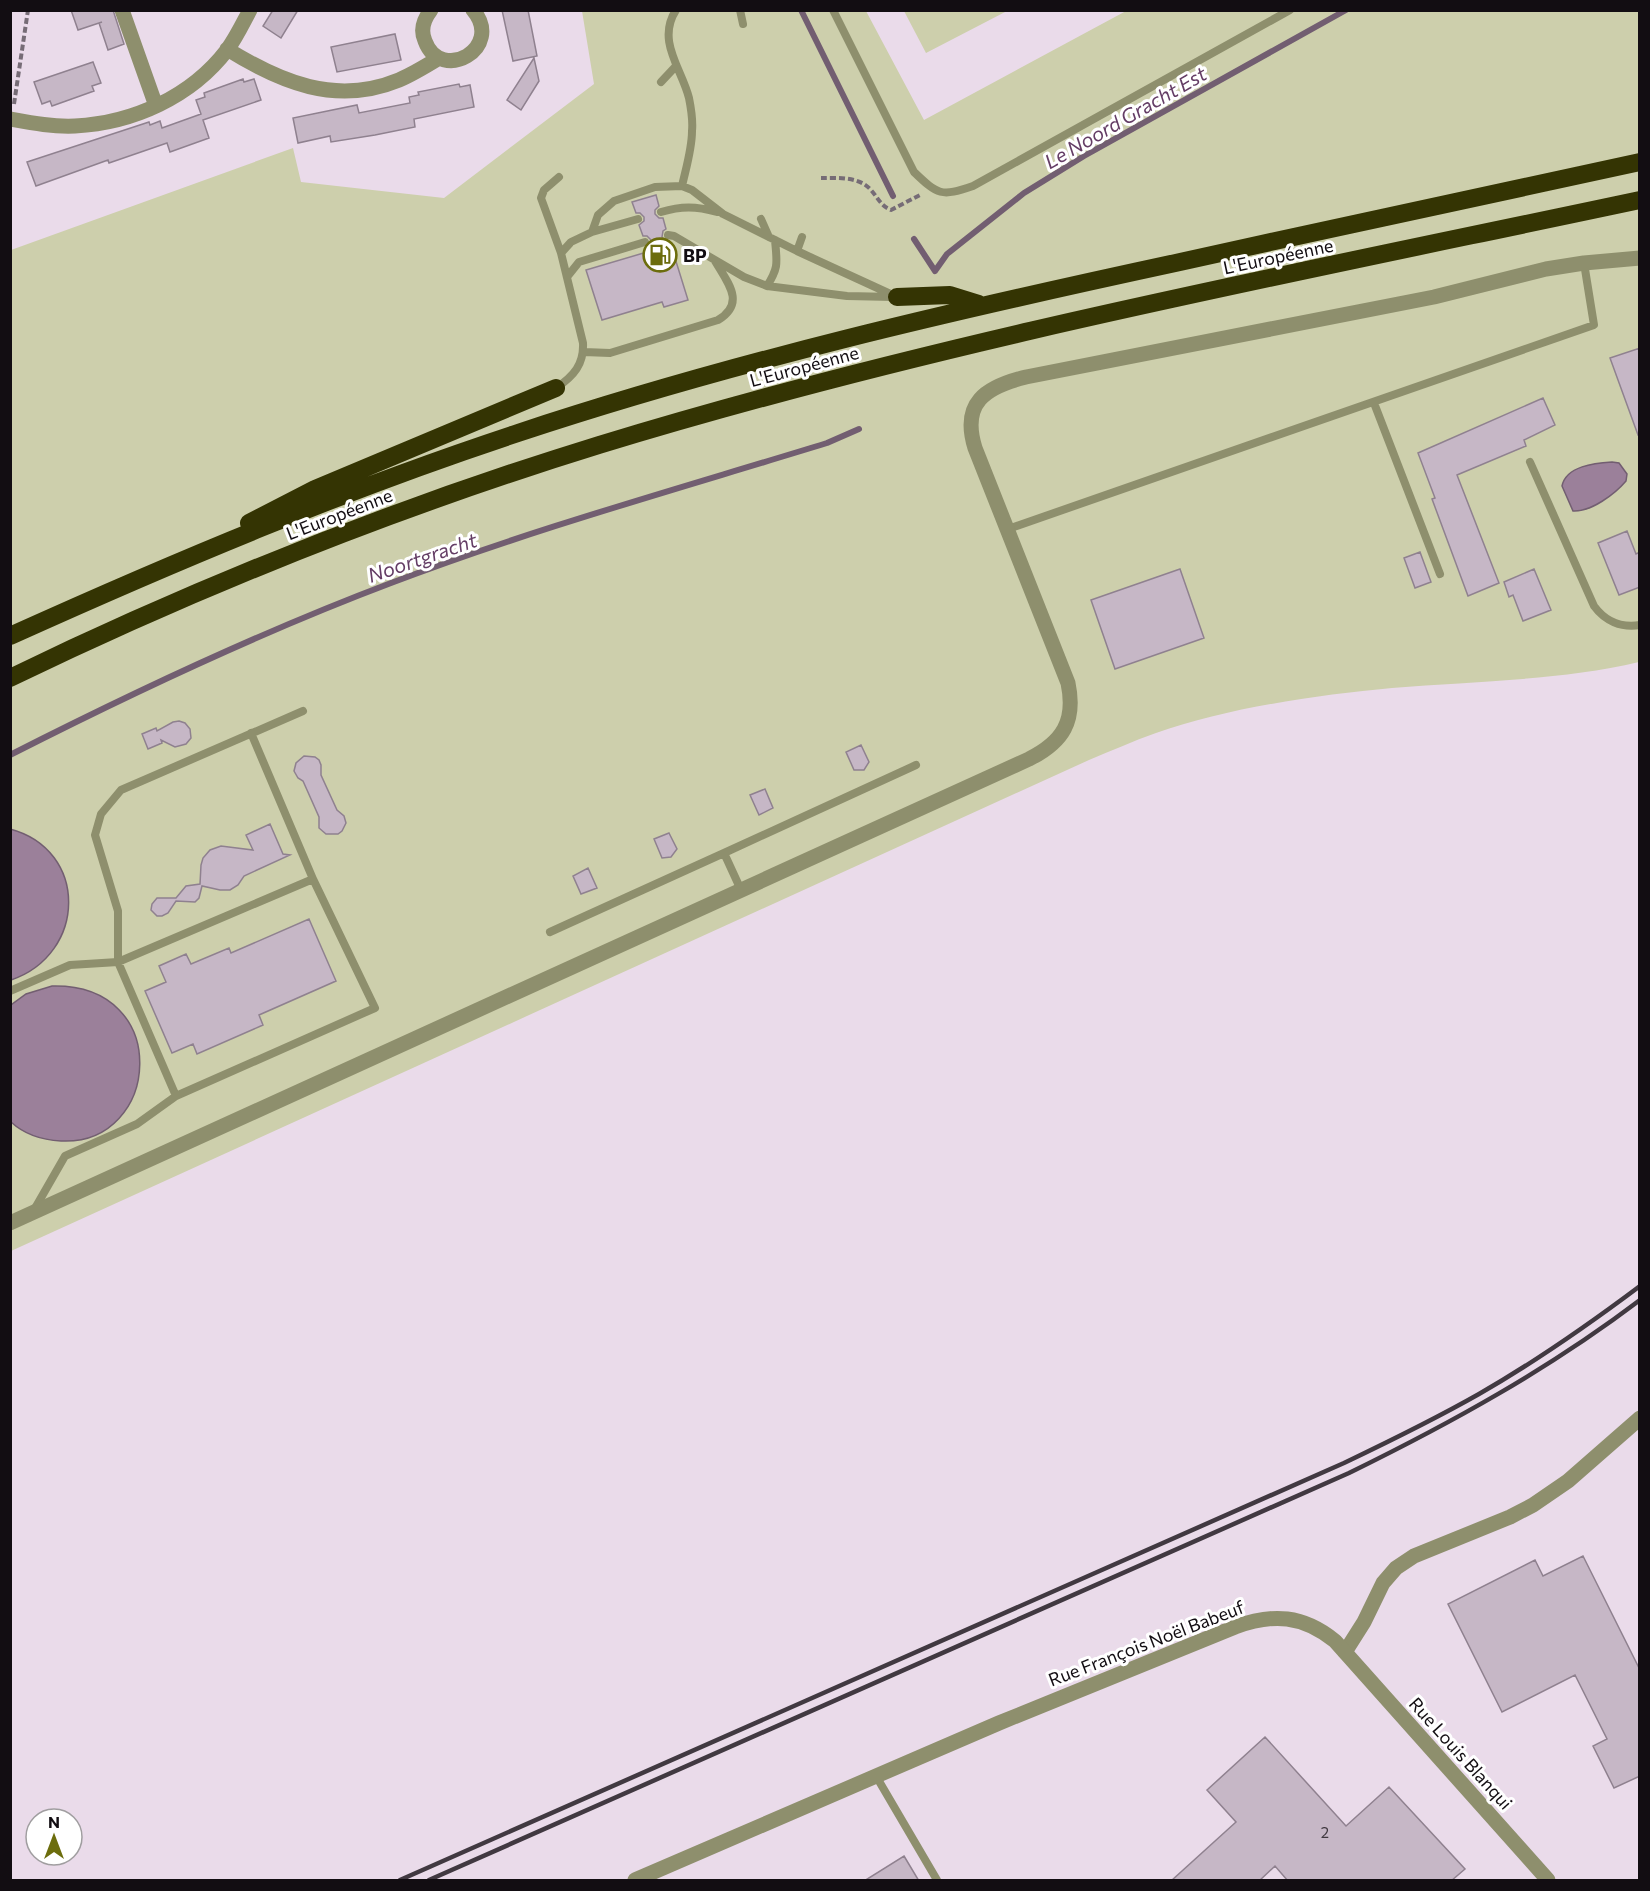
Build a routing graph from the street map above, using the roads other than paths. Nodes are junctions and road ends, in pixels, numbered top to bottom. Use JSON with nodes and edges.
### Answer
{"nodes":[{"id":1,"x":122,"y":10,"type":"edge"},
{"id":2,"x":250,"y":10,"type":"edge"},
{"id":3,"x":431,"y":10,"type":"edge"},
{"id":4,"x":473,"y":10,"type":"edge"},
{"id":5,"x":676,"y":10,"type":"edge"},
{"id":6,"x":740,"y":10,"type":"edge"},
{"id":7,"x":833,"y":10,"type":"edge"},
{"id":8,"x":1290,"y":10,"type":"edge"},
{"id":9,"x":743,"y":24,"type":"dead end"},
{"id":10,"x":227,"y":49,"type":"junction"},
{"id":11,"x":439,"y":58,"type":"junction"},
{"id":12,"x":676,"y":66,"type":"junction"},
{"id":13,"x":661,"y":82,"type":"dead end"},
{"id":14,"x":156,"y":106,"type":"junction"},
{"id":15,"x":11,"y":119,"type":"edge"},
{"id":16,"x":1640,"y":162,"type":"edge"},
{"id":17,"x":559,"y":177,"type":"dead end"},
{"id":18,"x":682,"y":186,"type":"junction"},
{"id":19,"x":1640,"y":200,"type":"edge"},
{"id":20,"x":661,"y":212,"type":"dead end"},
{"id":21,"x":1640,"y":213,"type":"edge"},
{"id":22,"x":723,"y":214,"type":"junction"},
{"id":23,"x":638,"y":219,"type":"dead end"},
{"id":24,"x":761,"y":219,"type":"dead end"},
{"id":25,"x":592,"y":232,"type":"junction"},
{"id":26,"x":668,"y":235,"type":"dead end"},
{"id":27,"x":802,"y":237,"type":"dead end"},
{"id":28,"x":772,"y":239,"type":"junction"},
{"id":29,"x":645,"y":242,"type":"dead end"},
{"id":30,"x":1413,"y":248,"type":"junction"},
{"id":31,"x":797,"y":252,"type":"junction"},
{"id":32,"x":561,"y":254,"type":"junction"},
{"id":33,"x":1640,"y":258,"type":"edge"},
{"id":34,"x":714,"y":260,"type":"junction"},
{"id":35,"x":1584,"y":263,"type":"junction"},
{"id":36,"x":567,"y":277,"type":"junction"},
{"id":37,"x":767,"y":286,"type":"junction"},
{"id":38,"x":897,"y":297,"type":"junction"},
{"id":39,"x":980,"y":305,"type":"junction"},
{"id":40,"x":584,"y":352,"type":"junction"},
{"id":41,"x":556,"y":388,"type":"joint"},
{"id":42,"x":1374,"y":403,"type":"junction"},
{"id":43,"x":1530,"y":462,"type":"dead end"},
{"id":44,"x":1008,"y":529,"type":"junction"},
{"id":45,"x":171,"y":566,"type":"junction"},
{"id":46,"x":1440,"y":574,"type":"dead end"},
{"id":47,"x":1640,"y":625,"type":"edge"},
{"id":48,"x":16,"y":633,"type":"edge"},
{"id":49,"x":10,"y":678,"type":"edge"},
{"id":50,"x":303,"y":711,"type":"dead end"},
{"id":51,"x":251,"y":733,"type":"junction"},
{"id":52,"x":916,"y":765,"type":"dead end"},
{"id":53,"x":724,"y":853,"type":"junction"},
{"id":54,"x":313,"y":879,"type":"junction"},
{"id":55,"x":741,"y":890,"type":"junction"},
{"id":56,"x":550,"y":932,"type":"dead end"},
{"id":57,"x":118,"y":962,"type":"junction"},
{"id":58,"x":10,"y":991,"type":"edge"},
{"id":59,"x":176,"y":1096,"type":"junction"},
{"id":60,"x":32,"y":1213,"type":"junction"},
{"id":61,"x":10,"y":1223,"type":"edge"},
{"id":62,"x":1640,"y":1418,"type":"edge"},
{"id":63,"x":1345,"y":1652,"type":"junction"},
{"id":64,"x":876,"y":1776,"type":"junction"},
{"id":65,"x":635,"y":1881,"type":"edge"},
{"id":66,"x":937,"y":1881,"type":"edge"},
{"id":67,"x":1548,"y":1881,"type":"edge"}],
"edges":[{"from":1,"to":14,"type":"street"},
{"from":2,"to":10,"type":"street"},
{"from":3,"to":11,"type":"street"},
{"from":4,"to":11,"type":"street"},
{"from":5,"to":12,"type":"lane"},
{"from":6,"to":9,"type":"lane"},
{"from":7,"to":8,"type":"lane"},
{"from":10,"to":11,"type":"street"},
{"from":10,"to":14,"type":"street"},
{"from":12,"to":13,"type":"lane"},
{"from":12,"to":18,"type":"lane"},
{"from":14,"to":15,"type":"street"},
{"from":16,"to":39,"type":"highway","name":"L'Européenne"},
{"from":17,"to":32,"type":"lane"},
{"from":18,"to":22,"type":"lane"},
{"from":18,"to":25,"type":"lane"},
{"from":19,"to":30,"type":"highway","name":"L'Européenne"},
{"from":20,"to":22,"type":"lane"},
{"from":21,"to":30,"type":"highway"},
{"from":22,"to":28,"type":"lane"},
{"from":23,"to":25,"type":"lane"},
{"from":24,"to":28,"type":"lane"},
{"from":25,"to":32,"type":"lane"},
{"from":26,"to":34,"type":"lane"},
{"from":27,"to":31,"type":"lane"},
{"from":28,"to":31,"type":"lane"},
{"from":28,"to":37,"type":"lane"},
{"from":29,"to":36,"type":"lane"},
{"from":30,"to":49,"type":"highway","name":"L'Européenne"},
{"from":31,"to":38,"type":"lane"},
{"from":32,"to":36,"type":"lane"},
{"from":33,"to":35,"type":"street"},
{"from":34,"to":37,"type":"lane"},
{"from":34,"to":40,"type":"lane"},
{"from":35,"to":42,"type":"lane"},
{"from":35,"to":44,"type":"street"},
{"from":36,"to":40,"type":"lane"},
{"from":37,"to":38,"type":"lane"},
{"from":38,"to":39,"type":"highway"},
{"from":39,"to":45,"type":"highway","name":"L'Européenne"},
{"from":40,"to":41,"type":"lane"},
{"from":41,"to":45,"type":"highway"},
{"from":42,"to":44,"type":"lane"},
{"from":42,"to":46,"type":"lane"},
{"from":43,"to":47,"type":"lane"},
{"from":44,"to":55,"type":"street"},
{"from":45,"to":48,"type":"highway","name":"L'Européenne"},
{"from":50,"to":51,"type":"lane"},
{"from":51,"to":54,"type":"lane"},
{"from":51,"to":57,"type":"lane"},
{"from":52,"to":53,"type":"lane"},
{"from":53,"to":55,"type":"lane"},
{"from":53,"to":56,"type":"lane"},
{"from":54,"to":57,"type":"lane"},
{"from":54,"to":59,"type":"lane"},
{"from":55,"to":60,"type":"street"},
{"from":57,"to":58,"type":"lane"},
{"from":57,"to":59,"type":"lane"},
{"from":59,"to":60,"type":"lane"},
{"from":60,"to":61,"type":"street"},
{"from":62,"to":63,"type":"street"},
{"from":63,"to":64,"type":"street","name":"Rue François Noël Babeuf"},
{"from":63,"to":67,"type":"street","name":"Rue Louis Blanqui"},
{"from":64,"to":65,"type":"street","name":"Rue François Noël Babeuf"},
{"from":64,"to":66,"type":"lane"}]}
